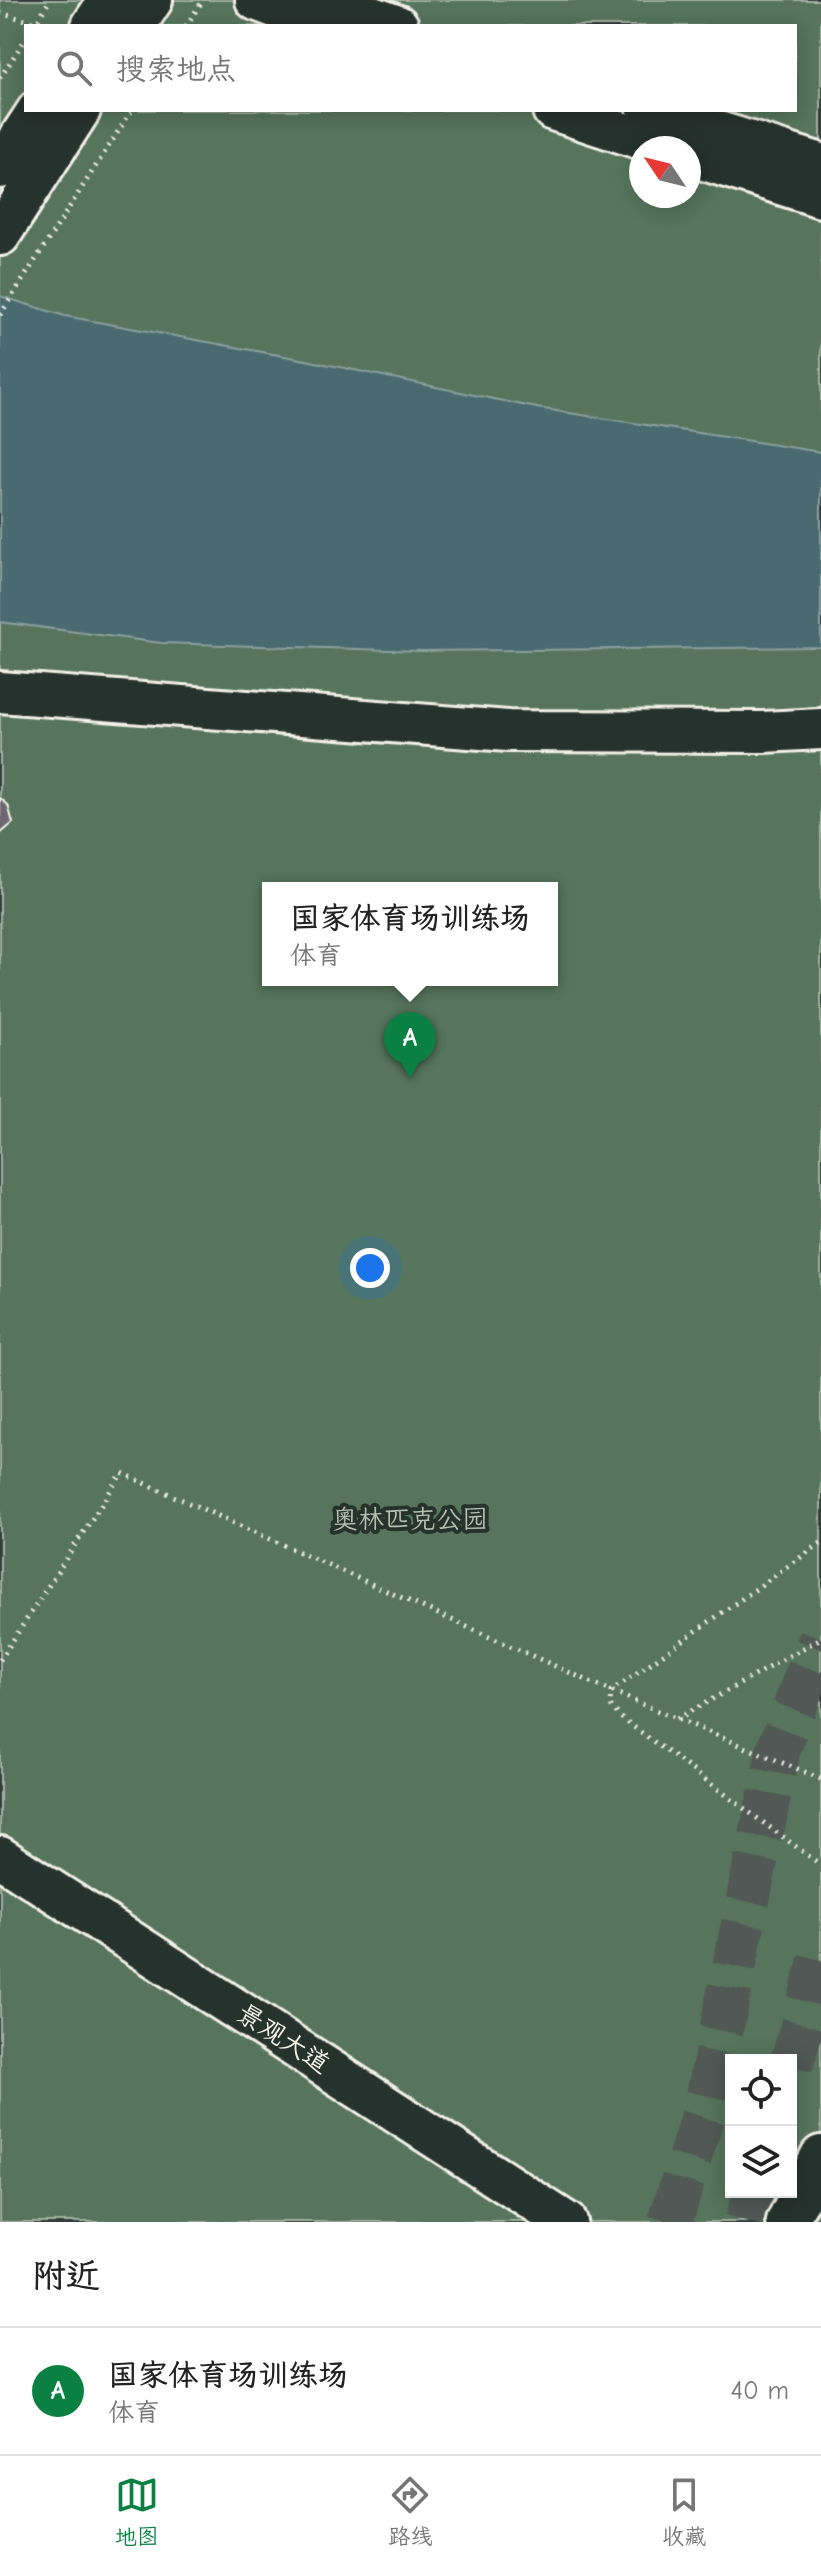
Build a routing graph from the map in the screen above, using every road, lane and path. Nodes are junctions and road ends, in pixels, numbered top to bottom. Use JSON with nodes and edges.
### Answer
{"nodes":[{"id":1,"x":50,"y":0,"type":"edge"},
{"id":2,"x":109,"y":0,"type":"edge"},
{"id":3,"x":152,"y":0,"type":"edge"},
{"id":4,"x":203,"y":0,"type":"edge"},
{"id":5,"x":256,"y":0,"type":"edge"},
{"id":6,"x":326,"y":0,"type":"edge"},
{"id":7,"x":0,"y":13,"type":"edge"},
{"id":8,"x":35,"y":24,"type":"edge"},
{"id":9,"x":93,"y":24,"type":"edge"},
{"id":10,"x":136,"y":24,"type":"edge"},
{"id":11,"x":187,"y":24,"type":"edge"},
{"id":12,"x":320,"y":24,"type":"edge"},
{"id":13,"x":392,"y":24,"type":"edge"},
{"id":14,"x":24,"y":41,"type":"edge"},
{"id":15,"x":0,"y":78,"type":"edge"},
{"id":16,"x":37,"y":112,"type":"edge"},
{"id":17,"x":79,"y":112,"type":"edge"},
{"id":18,"x":131,"y":112,"type":"edge"},
{"id":19,"x":559,"y":112,"type":"edge"},
{"id":20,"x":654,"y":112,"type":"edge"},
{"id":21,"x":632,"y":136,"type":"edge"},
{"id":22,"x":701,"y":159,"type":"edge"},
{"id":23,"x":821,"y":164,"type":"edge"},
{"id":24,"x":0,"y":168,"type":"edge"},
{"id":25,"x":821,"y":197,"type":"edge"},
{"id":26,"x":0,"y":235,"type":"edge"},
{"id":27,"x":0,"y":315,"type":"edge"},
{"id":28,"x":0,"y":692,"type":"edge"},
{"id":29,"x":821,"y":729,"type":"edge"},
{"id":30,"x":821,"y":1543,"type":"edge"},
{"id":31,"x":821,"y":1638,"type":"edge"},
{"id":32,"x":0,"y":1660,"type":"edge"},
{"id":33,"x":611,"y":1691,"type":"junction"},
{"id":34,"x":677,"y":1719,"type":"junction"},
{"id":35,"x":821,"y":1779,"type":"edge"},
{"id":36,"x":0,"y":1857,"type":"edge"},
{"id":37,"x":821,"y":1865,"type":"edge"},
{"id":38,"x":821,"y":2156,"type":"edge"},
{"id":39,"x":566,"y":2222,"type":"edge"},
{"id":40,"x":787,"y":2222,"type":"edge"}],
"edges":[{"from":1,"to":8,"type":"path"},
{"from":2,"to":9,"type":"street"},
{"from":3,"to":10,"type":"street"},
{"from":4,"to":11,"type":"path"},
{"from":5,"to":12,"type":"street"},
{"from":6,"to":13,"type":"street"},
{"from":7,"to":8,"type":"path"},
{"from":14,"to":15,"type":"path"},
{"from":16,"to":24,"type":"street"},
{"from":17,"to":26,"type":"street"},
{"from":18,"to":27,"type":"path"},
{"from":19,"to":21,"type":"street"},
{"from":20,"to":23,"type":"street"},
{"from":22,"to":25,"type":"street"},
{"from":28,"to":29,"type":"street"},
{"from":30,"to":33,"type":"path"},
{"from":31,"to":34,"type":"path"},
{"from":32,"to":33,"type":"path"},
{"from":33,"to":34,"type":"path"},
{"from":33,"to":37,"type":"path"},
{"from":34,"to":35,"type":"path"},
{"from":36,"to":39,"type":"street","name":"景观大道"},
{"from":38,"to":40,"type":"street"}]}
